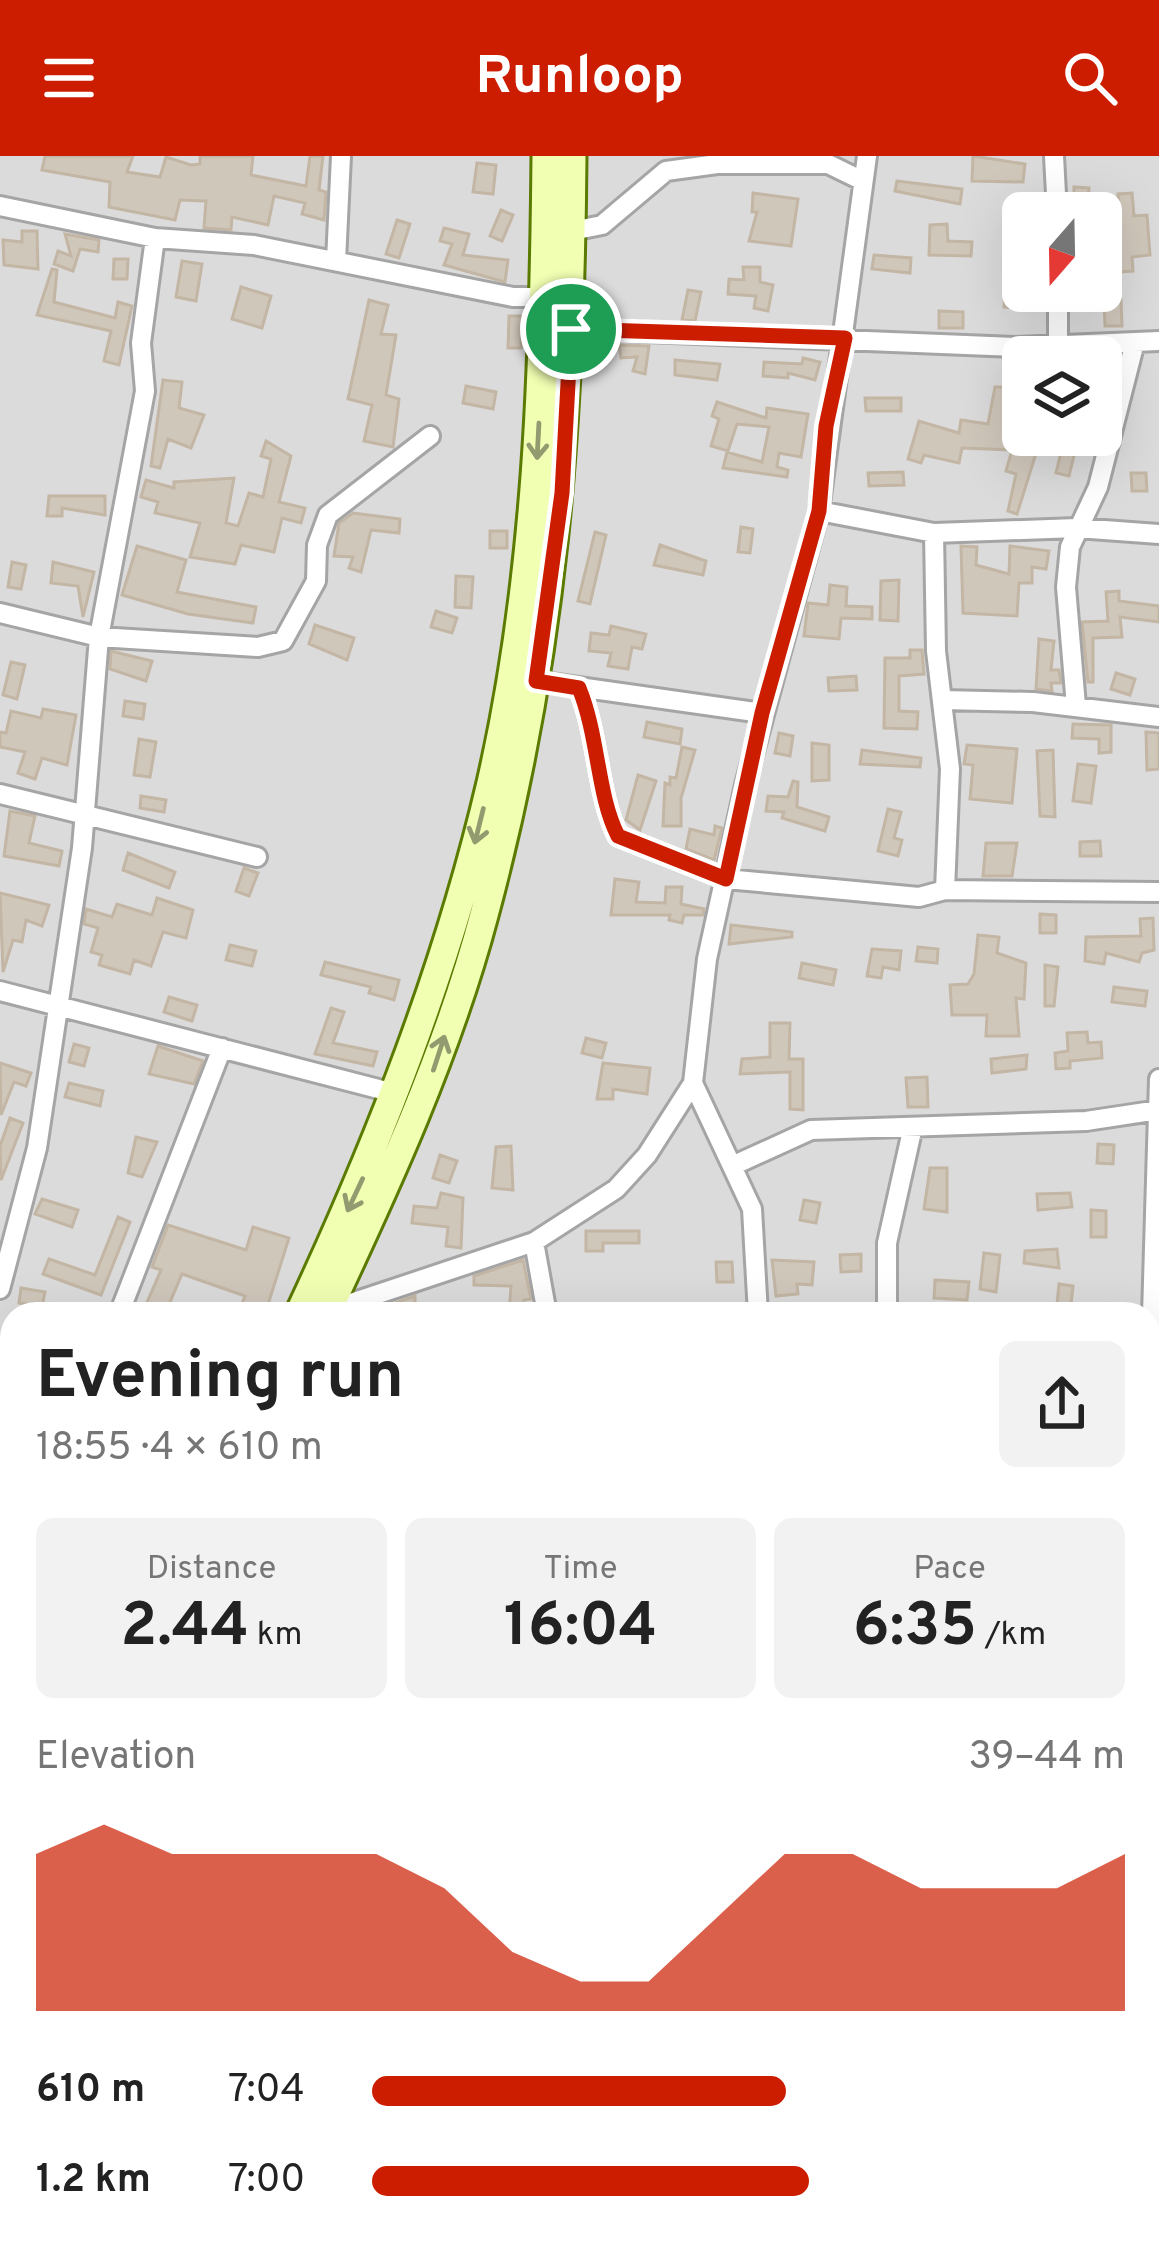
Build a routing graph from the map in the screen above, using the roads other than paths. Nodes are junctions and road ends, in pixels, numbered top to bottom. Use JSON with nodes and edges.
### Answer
{"nodes":[{"id":1,"x":341,"y":156,"type":"edge"},
{"id":2,"x":546,"y":156,"type":"edge"},
{"id":3,"x":572,"y":156,"type":"edge"},
{"id":4,"x":867,"y":156,"type":"edge"},
{"id":5,"x":1054,"y":156,"type":"edge"},
{"id":6,"x":863,"y":181,"type":"junction"},
{"id":7,"x":1056,"y":192,"type":"edge"},
{"id":8,"x":0,"y":206,"type":"edge"},
{"id":9,"x":572,"y":231,"type":"junction"},
{"id":10,"x":154,"y":238,"type":"junction"},
{"id":11,"x":336,"y":261,"type":"junction"},
{"id":12,"x":558,"y":297,"type":"junction"},
{"id":13,"x":571,"y":329,"type":"junction"},
{"id":14,"x":845,"y":338,"type":"junction"},
{"id":15,"x":1159,"y":341,"type":"edge"},
{"id":16,"x":1122,"y":345,"type":"edge"},
{"id":17,"x":1002,"y":346,"type":"edge"},
{"id":18,"x":1134,"y":346,"type":"junction"},
{"id":19,"x":430,"y":436,"type":"dead end"},
{"id":20,"x":819,"y":511,"type":"junction"},
{"id":21,"x":1077,"y":528,"type":"junction"},
{"id":22,"x":934,"y":533,"type":"junction"},
{"id":23,"x":1159,"y":534,"type":"edge"},
{"id":24,"x":0,"y":613,"type":"edge"},
{"id":25,"x":99,"y":638,"type":"junction"},
{"id":26,"x":536,"y":681,"type":"junction"},
{"id":27,"x":579,"y":688,"type":"junction"},
{"id":28,"x":942,"y":700,"type":"junction"},
{"id":29,"x":1076,"y":706,"type":"junction"},
{"id":30,"x":762,"y":713,"type":"junction"},
{"id":31,"x":1159,"y":717,"type":"edge"},
{"id":32,"x":0,"y":794,"type":"edge"},
{"id":33,"x":81,"y":815,"type":"junction"},
{"id":34,"x":257,"y":857,"type":"dead end"},
{"id":35,"x":726,"y":879,"type":"junction"},
{"id":36,"x":945,"y":890,"type":"junction"},
{"id":37,"x":1159,"y":892,"type":"edge"},
{"id":38,"x":0,"y":991,"type":"edge"},
{"id":39,"x":56,"y":1007,"type":"junction"},
{"id":40,"x":222,"y":1048,"type":"junction"},
{"id":41,"x":1159,"y":1079,"type":"edge"},
{"id":42,"x":693,"y":1083,"type":"junction"},
{"id":43,"x":394,"y":1093,"type":"junction"},
{"id":44,"x":1156,"y":1110,"type":"edge"},
{"id":45,"x":912,"y":1131,"type":"junction"},
{"id":46,"x":732,"y":1166,"type":"junction"},
{"id":47,"x":534,"y":1242,"type":"junction"},
{"id":48,"x":0,"y":1289,"type":"edge"},
{"id":49,"x":124,"y":1302,"type":"edge"},
{"id":50,"x":321,"y":1302,"type":"edge"},
{"id":51,"x":322,"y":1302,"type":"edge"},
{"id":52,"x":351,"y":1302,"type":"edge"},
{"id":53,"x":545,"y":1302,"type":"edge"},
{"id":54,"x":755,"y":1302,"type":"edge"},
{"id":55,"x":887,"y":1302,"type":"edge"},
{"id":56,"x":1155,"y":1302,"type":"edge"}],
"edges":[{"from":1,"to":11,"type":"street"},
{"from":2,"to":12,"type":"main road"},
{"from":3,"to":9,"type":"main road"},
{"from":4,"to":6,"type":"street"},
{"from":5,"to":7,"type":"street"},
{"from":6,"to":9,"type":"street"},
{"from":6,"to":14,"type":"street"},
{"from":8,"to":10,"type":"street"},
{"from":9,"to":12,"type":"main road"},
{"from":10,"to":11,"type":"street"},
{"from":10,"to":25,"type":"street"},
{"from":11,"to":12,"type":"street"},
{"from":12,"to":13,"type":"main road"},
{"from":12,"to":43,"type":"main road","one_way":true},
{"from":13,"to":14,"type":"street"},
{"from":13,"to":26,"type":"main road"},
{"from":14,"to":17,"type":"street"},
{"from":14,"to":20,"type":"street"},
{"from":15,"to":18,"type":"street"},
{"from":16,"to":18,"type":"street"},
{"from":18,"to":21,"type":"street"},
{"from":19,"to":25,"type":"street"},
{"from":20,"to":22,"type":"street"},
{"from":20,"to":30,"type":"street"},
{"from":21,"to":22,"type":"street"},
{"from":21,"to":23,"type":"street"},
{"from":21,"to":29,"type":"street"},
{"from":22,"to":28,"type":"street"},
{"from":24,"to":25,"type":"street"},
{"from":25,"to":33,"type":"street"},
{"from":26,"to":27,"type":"street"},
{"from":51,"to":26,"type":"main road","one_way":true},
{"from":27,"to":30,"type":"street"},
{"from":27,"to":35,"type":"street"},
{"from":28,"to":29,"type":"street"},
{"from":28,"to":36,"type":"street"},
{"from":29,"to":31,"type":"street"},
{"from":30,"to":35,"type":"street"},
{"from":32,"to":33,"type":"street"},
{"from":33,"to":34,"type":"street"},
{"from":33,"to":39,"type":"street"},
{"from":35,"to":36,"type":"street"},
{"from":35,"to":42,"type":"street"},
{"from":36,"to":37,"type":"street"},
{"from":38,"to":39,"type":"street"},
{"from":39,"to":40,"type":"street"},
{"from":39,"to":48,"type":"street"},
{"from":40,"to":43,"type":"street"},
{"from":40,"to":49,"type":"street"},
{"from":41,"to":44,"type":"street"},
{"from":42,"to":46,"type":"street"},
{"from":42,"to":47,"type":"street"},
{"from":43,"to":50,"type":"main road","one_way":true},
{"from":44,"to":45,"type":"street"},
{"from":44,"to":56,"type":"street"},
{"from":45,"to":46,"type":"street"},
{"from":45,"to":55,"type":"street"},
{"from":46,"to":54,"type":"street"},
{"from":47,"to":52,"type":"street"},
{"from":47,"to":53,"type":"street"}]}
